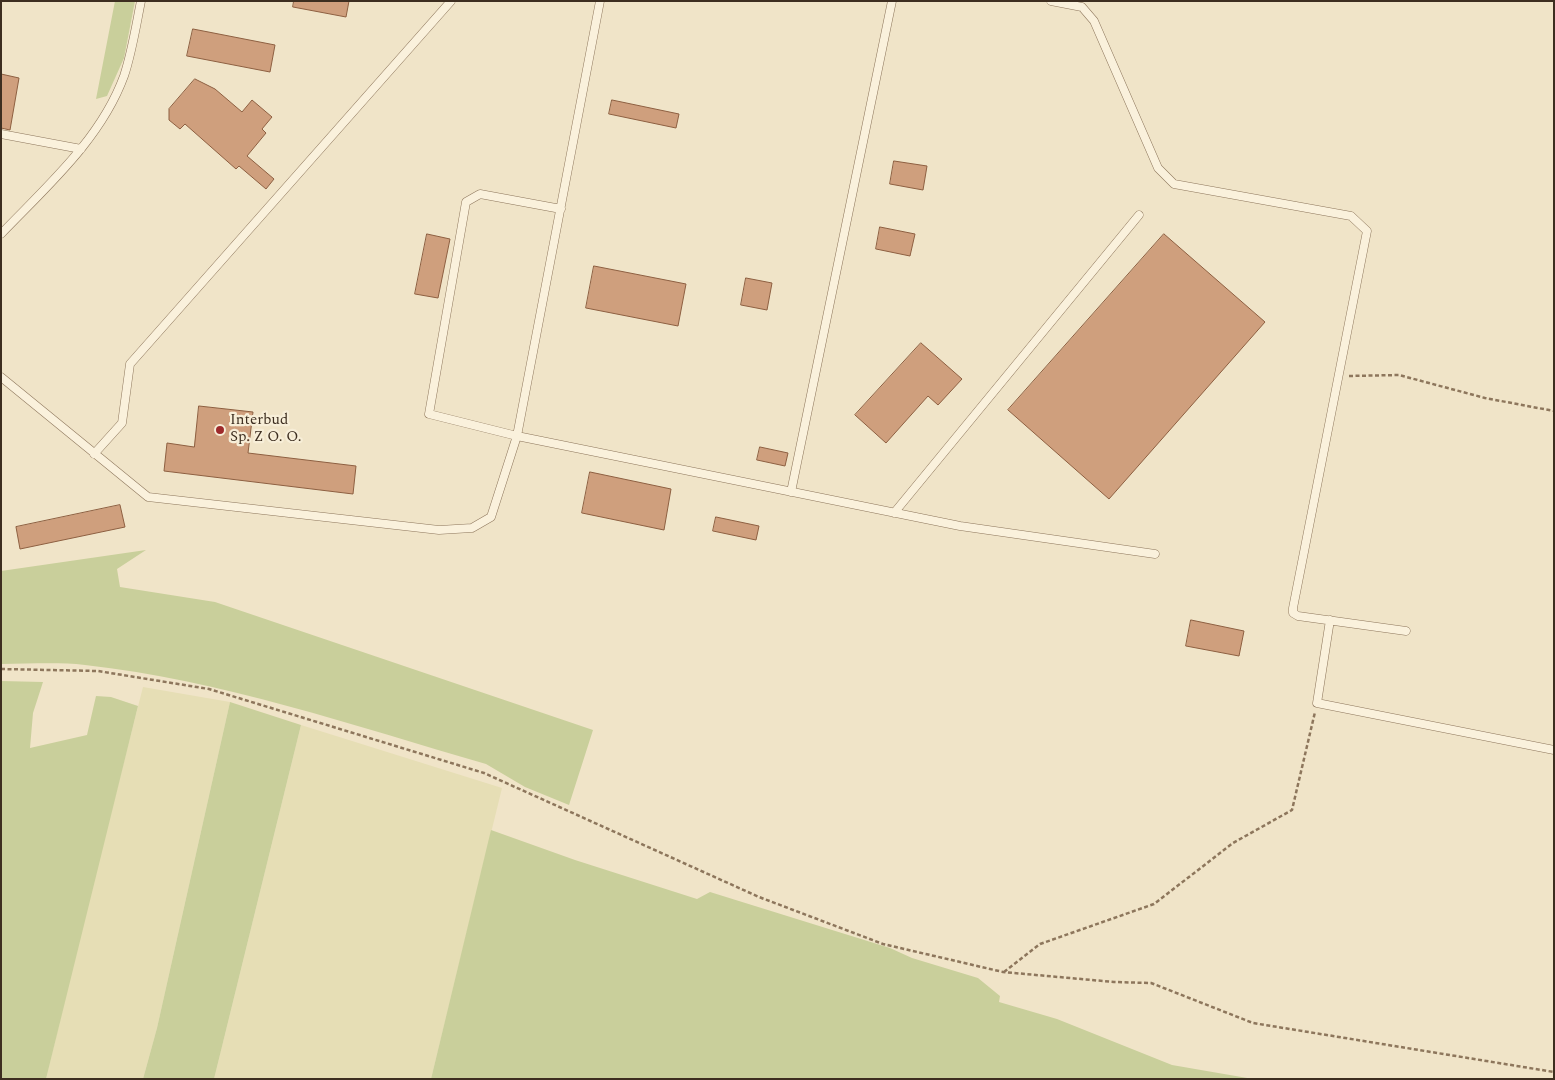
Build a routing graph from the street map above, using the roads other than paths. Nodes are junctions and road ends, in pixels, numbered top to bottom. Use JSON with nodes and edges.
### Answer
{"nodes":[{"id":1,"x":141,"y":1,"type":"edge"},
{"id":2,"x":451,"y":1,"type":"edge"},
{"id":3,"x":600,"y":1,"type":"edge"},
{"id":4,"x":892,"y":1,"type":"edge"},
{"id":5,"x":1051,"y":1,"type":"edge"},
{"id":6,"x":1,"y":134,"type":"edge"},
{"id":7,"x":82,"y":149,"type":"junction"},
{"id":8,"x":560,"y":209,"type":"junction"},
{"id":9,"x":1139,"y":215,"type":"dead end"},
{"id":10,"x":1,"y":234,"type":"edge"},
{"id":11,"x":2,"y":380,"type":"edge"},
{"id":12,"x":517,"y":436,"type":"junction"},
{"id":13,"x":94,"y":454,"type":"junction"},
{"id":14,"x":791,"y":492,"type":"junction"},
{"id":15,"x":894,"y":513,"type":"junction"},
{"id":16,"x":1155,"y":554,"type":"dead end"},
{"id":17,"x":1330,"y":620,"type":"junction"},
{"id":18,"x":1406,"y":631,"type":"dead end"},
{"id":19,"x":1554,"y":750,"type":"edge"}],
"edges":[{"from":1,"to":7,"type":"lane"},
{"from":2,"to":13,"type":"lane"},
{"from":3,"to":8,"type":"lane"},
{"from":4,"to":14,"type":"lane"},
{"from":5,"to":17,"type":"lane"},
{"from":6,"to":7,"type":"lane"},
{"from":7,"to":10,"type":"lane"},
{"from":8,"to":12,"type":"lane"},
{"from":8,"to":12,"type":"lane"},
{"from":9,"to":15,"type":"lane"},
{"from":11,"to":13,"type":"lane"},
{"from":12,"to":13,"type":"lane"},
{"from":12,"to":14,"type":"lane"},
{"from":14,"to":15,"type":"lane"},
{"from":15,"to":16,"type":"lane"},
{"from":17,"to":18,"type":"lane"},
{"from":17,"to":19,"type":"lane"}]}
